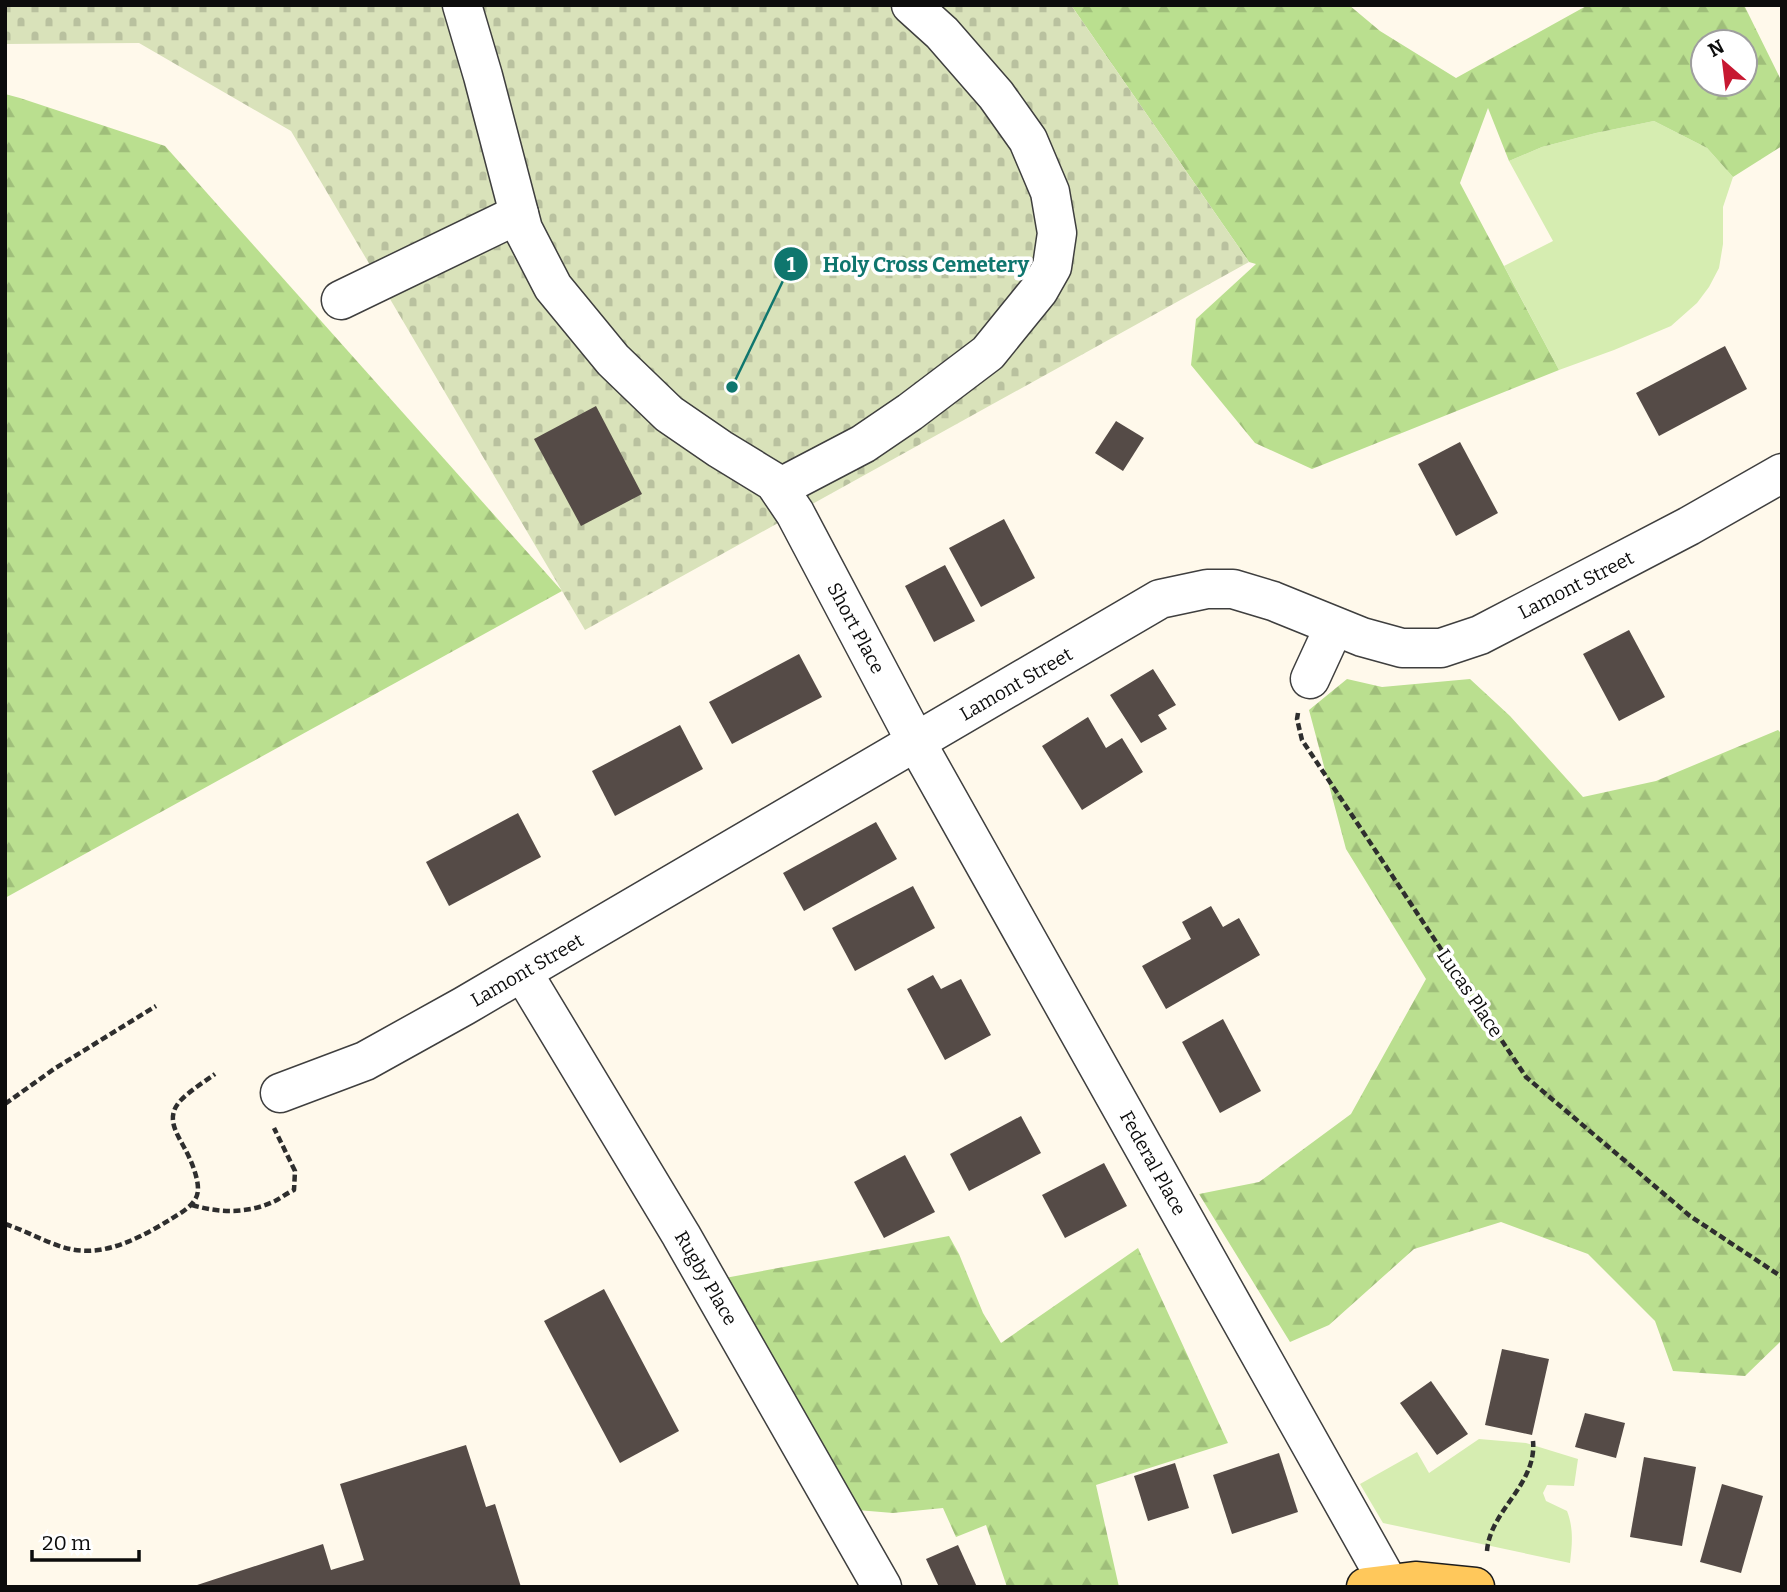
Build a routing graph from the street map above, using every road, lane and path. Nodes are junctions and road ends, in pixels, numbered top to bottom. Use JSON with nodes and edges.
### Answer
{"nodes":[{"id":1,"x":463,"y":5,"type":"edge"},
{"id":2,"x":911,"y":5,"type":"edge"},
{"id":3,"x":519,"y":214,"type":"junction"},
{"id":4,"x":341,"y":300,"type":"dead end"},
{"id":5,"x":1782,"y":473,"type":"edge"},
{"id":6,"x":787,"y":501,"type":"junction"},
{"id":7,"x":1334,"y":626,"type":"junction"},
{"id":8,"x":1310,"y":679,"type":"joint"},
{"id":9,"x":916,"y":742,"type":"junction"},
{"id":10,"x":523,"y":973,"type":"junction"},
{"id":11,"x":156,"y":1006,"type":"dead end"},
{"id":12,"x":215,"y":1074,"type":"dead end"},
{"id":13,"x":5,"y":1104,"type":"edge"},
{"id":14,"x":275,"y":1106,"type":"joint"},
{"id":15,"x":191,"y":1205,"type":"junction"},
{"id":16,"x":5,"y":1224,"type":"edge"},
{"id":17,"x":1782,"y":1277,"type":"edge"},
{"id":18,"x":1533,"y":1441,"type":"dead end"},
{"id":19,"x":1487,"y":1551,"type":"dead end"},
{"id":20,"x":1378,"y":1585,"type":"edge"},
{"id":21,"x":882,"y":1587,"type":"edge"},
{"id":22,"x":1475,"y":1587,"type":"edge"}],
"edges":[{"from":1,"to":3,"type":"street"},
{"from":2,"to":6,"type":"street"},
{"from":3,"to":4,"type":"street"},
{"from":3,"to":6,"type":"street"},
{"from":5,"to":7,"type":"street","name":"Lamont Street"},
{"from":6,"to":9,"type":"street","name":"Short Place"},
{"from":7,"to":8,"type":"street"},
{"from":7,"to":9,"type":"street","name":"Lamont Street"},
{"from":8,"to":17,"type":"path","name":"Lucas Place"},
{"from":9,"to":10,"type":"street","name":"Lamont Street"},
{"from":9,"to":20,"type":"street","name":"Federal Place"},
{"from":10,"to":14,"type":"street","name":"Lamont Street"},
{"from":10,"to":21,"type":"street","name":"Rugby Place"},
{"from":11,"to":13,"type":"path"},
{"from":12,"to":15,"type":"path"},
{"from":14,"to":15,"type":"path"},
{"from":15,"to":16,"type":"path"},
{"from":18,"to":19,"type":"path"},
{"from":20,"to":22,"type":"main road"}]}
